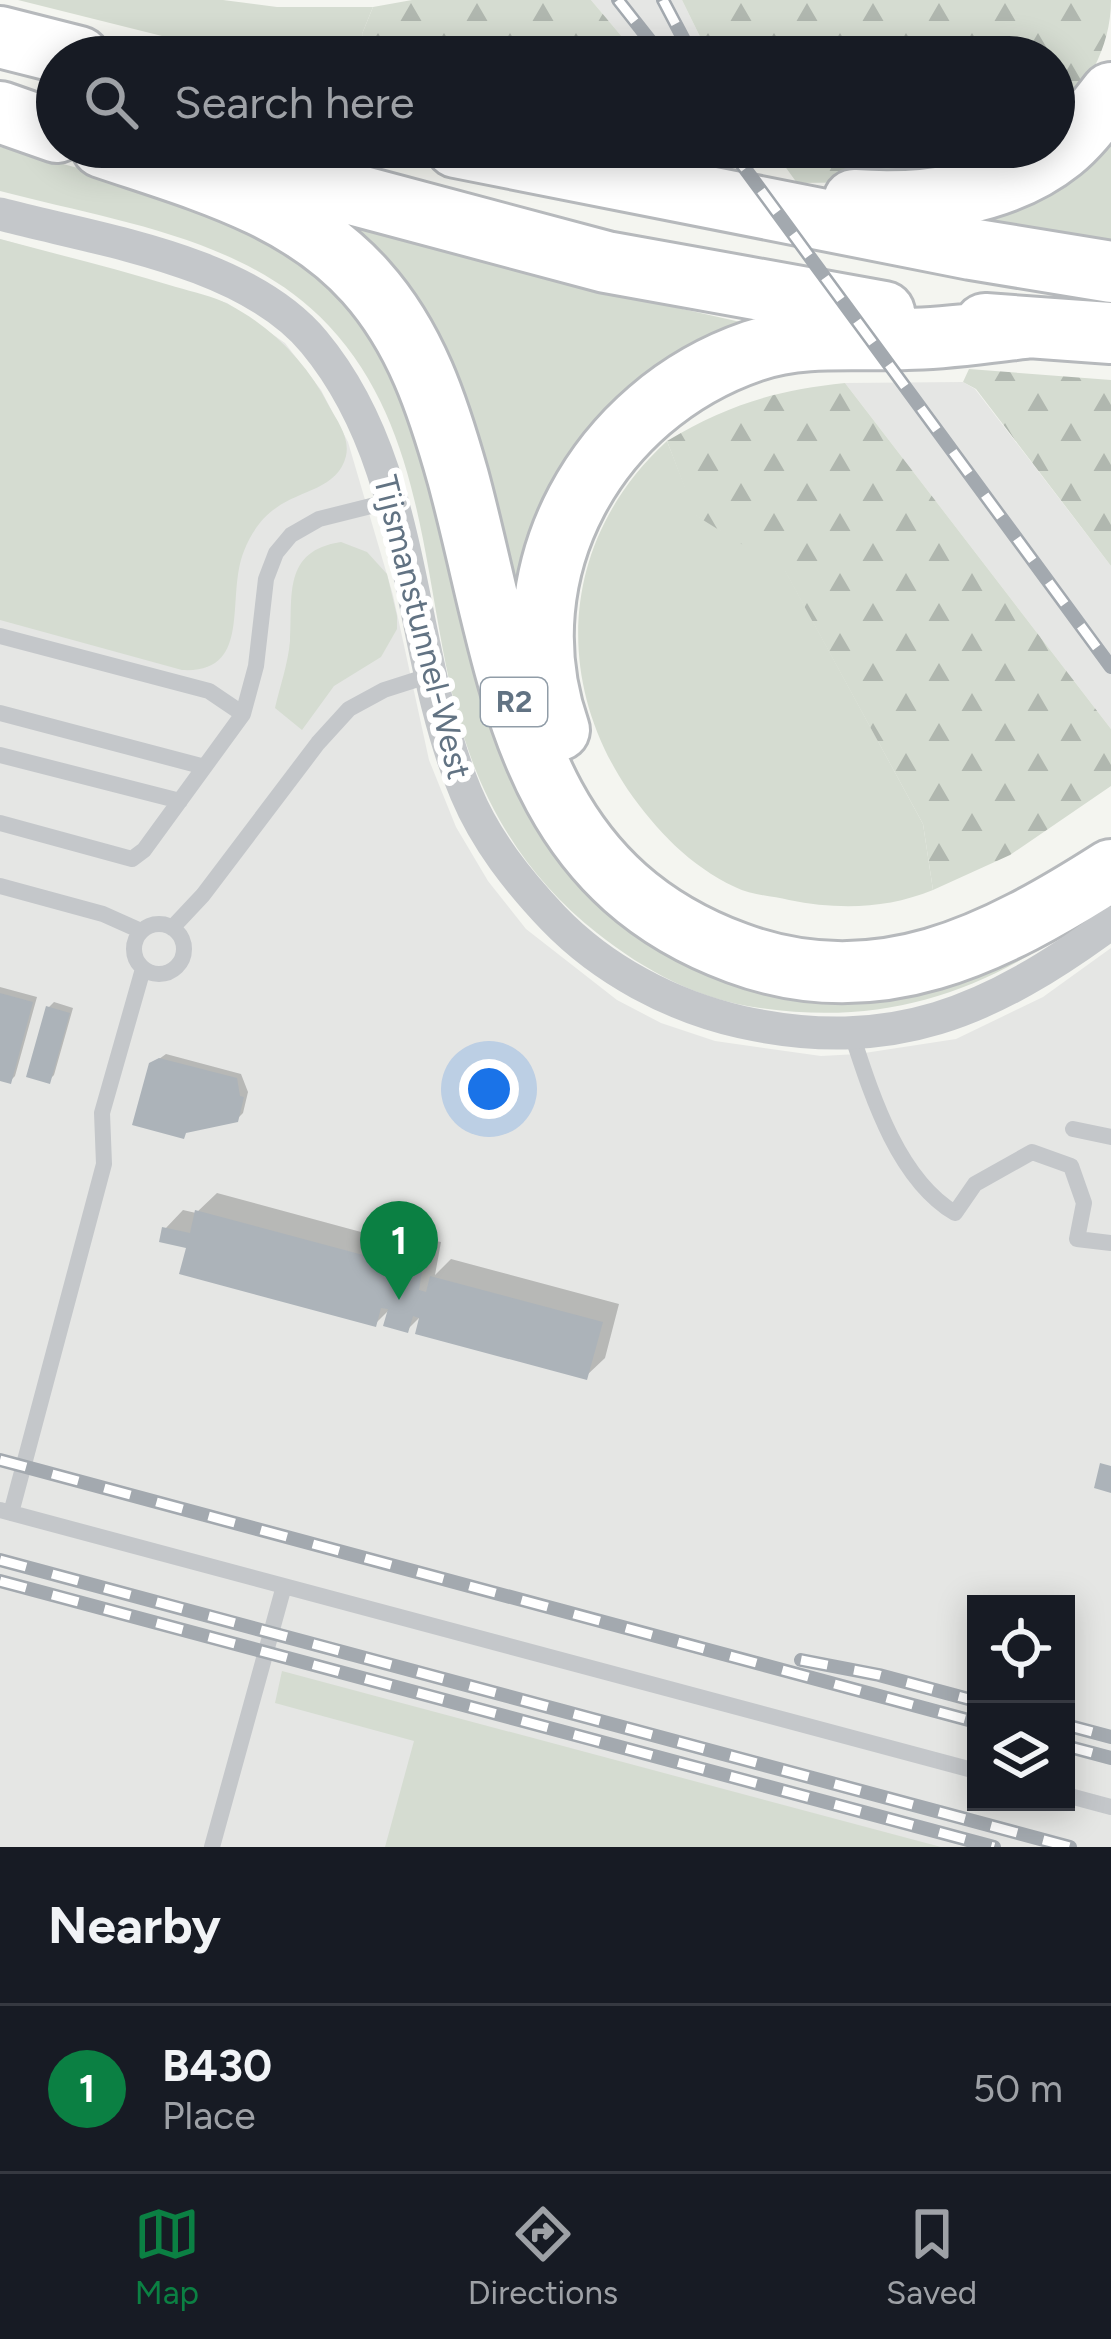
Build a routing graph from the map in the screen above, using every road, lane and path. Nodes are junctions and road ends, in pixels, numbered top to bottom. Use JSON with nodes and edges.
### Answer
{"nodes":[{"id":1,"x":0,"y":37,"type":"edge"},
{"id":2,"x":36,"y":46,"type":"edge"},
{"id":3,"x":1111,"y":93,"type":"edge"},
{"id":4,"x":0,"y":108,"type":"edge"},
{"id":5,"x":36,"y":114,"type":"edge"},
{"id":6,"x":36,"y":123,"type":"edge"},
{"id":7,"x":1075,"y":134,"type":"edge"},
{"id":8,"x":164,"y":168,"type":"edge"},
{"id":9,"x":250,"y":168,"type":"edge"},
{"id":10,"x":553,"y":168,"type":"joint"},
{"id":11,"x":1033,"y":168,"type":"edge"},
{"id":12,"x":0,"y":214,"type":"edge"},
{"id":13,"x":1111,"y":272,"type":"edge"},
{"id":14,"x":1024,"y":328,"type":"junction"},
{"id":15,"x":1111,"y":333,"type":"edge"},
{"id":16,"x":391,"y":501,"type":"junction"},
{"id":17,"x":0,"y":636,"type":"edge"},
{"id":18,"x":432,"y":675,"type":"junction"},
{"id":19,"x":0,"y":713,"type":"edge"},
{"id":20,"x":243,"y":714,"type":"junction"},
{"id":21,"x":0,"y":755,"type":"edge"},
{"id":22,"x":202,"y":766,"type":"junction"},
{"id":23,"x":180,"y":801,"type":"junction"},
{"id":24,"x":0,"y":823,"type":"edge"},
{"id":25,"x":1111,"y":830,"type":"edge"},
{"id":26,"x":1111,"y":870,"type":"edge"},
{"id":27,"x":0,"y":886,"type":"edge"},
{"id":28,"x":1111,"y":923,"type":"edge"},
{"id":29,"x":172,"y":928,"type":"junction"},
{"id":30,"x":141,"y":931,"type":"junction"},
{"id":31,"x":142,"y":969,"type":"junction"},
{"id":32,"x":852,"y":1035,"type":"junction"},
{"id":33,"x":1073,"y":1129,"type":"dead end"},
{"id":34,"x":1111,"y":1137,"type":"edge"},
{"id":35,"x":1111,"y":1243,"type":"edge"},
{"id":36,"x":5,"y":1512,"type":"edge"},
{"id":37,"x":284,"y":1586,"type":"junction"},
{"id":38,"x":967,"y":1769,"type":"edge"},
{"id":39,"x":1075,"y":1797,"type":"edge"},
{"id":40,"x":1111,"y":1807,"type":"edge"},
{"id":41,"x":212,"y":1847,"type":"edge"}],
"edges":[{"from":1,"to":2,"type":"highway"},
{"from":3,"to":7,"type":"highway"},
{"from":4,"to":5,"type":"highway"},
{"from":4,"to":6,"type":"highway"},
{"from":8,"to":26,"type":"highway","number":"R2"},
{"from":9,"to":14,"type":"highway","number":"R2"},
{"from":10,"to":11,"type":"highway"},
{"from":10,"to":13,"type":"highway"},
{"from":12,"to":16,"type":"street","name":"Tijsmanstunnel-West"},
{"from":14,"to":15,"type":"highway","number":"R2"},
{"from":14,"to":25,"type":"highway","number":"R2"},
{"from":16,"to":18,"type":"street","name":"Tijsmanstunnel-West"},
{"from":16,"to":20,"type":"lane"},
{"from":17,"to":20,"type":"lane"},
{"from":18,"to":29,"type":"lane"},
{"from":18,"to":32,"type":"street","name":"Tijsmanstunnel-West"},
{"from":19,"to":22,"type":"lane"},
{"from":20,"to":22,"type":"lane"},
{"from":21,"to":23,"type":"lane"},
{"from":22,"to":23,"type":"lane"},
{"from":23,"to":24,"type":"lane"},
{"from":27,"to":30,"type":"lane"},
{"from":28,"to":32,"type":"street","name":"Tijsmanstunnel-West"},
{"from":29,"to":30,"type":"lane"},
{"from":29,"to":31,"type":"lane"},
{"from":30,"to":31,"type":"lane"},
{"from":31,"to":36,"type":"lane"},
{"from":32,"to":35,"type":"lane"},
{"from":33,"to":34,"type":"lane"},
{"from":36,"to":37,"type":"lane"},
{"from":37,"to":38,"type":"lane"},
{"from":37,"to":41,"type":"lane"},
{"from":39,"to":40,"type":"lane"}]}
